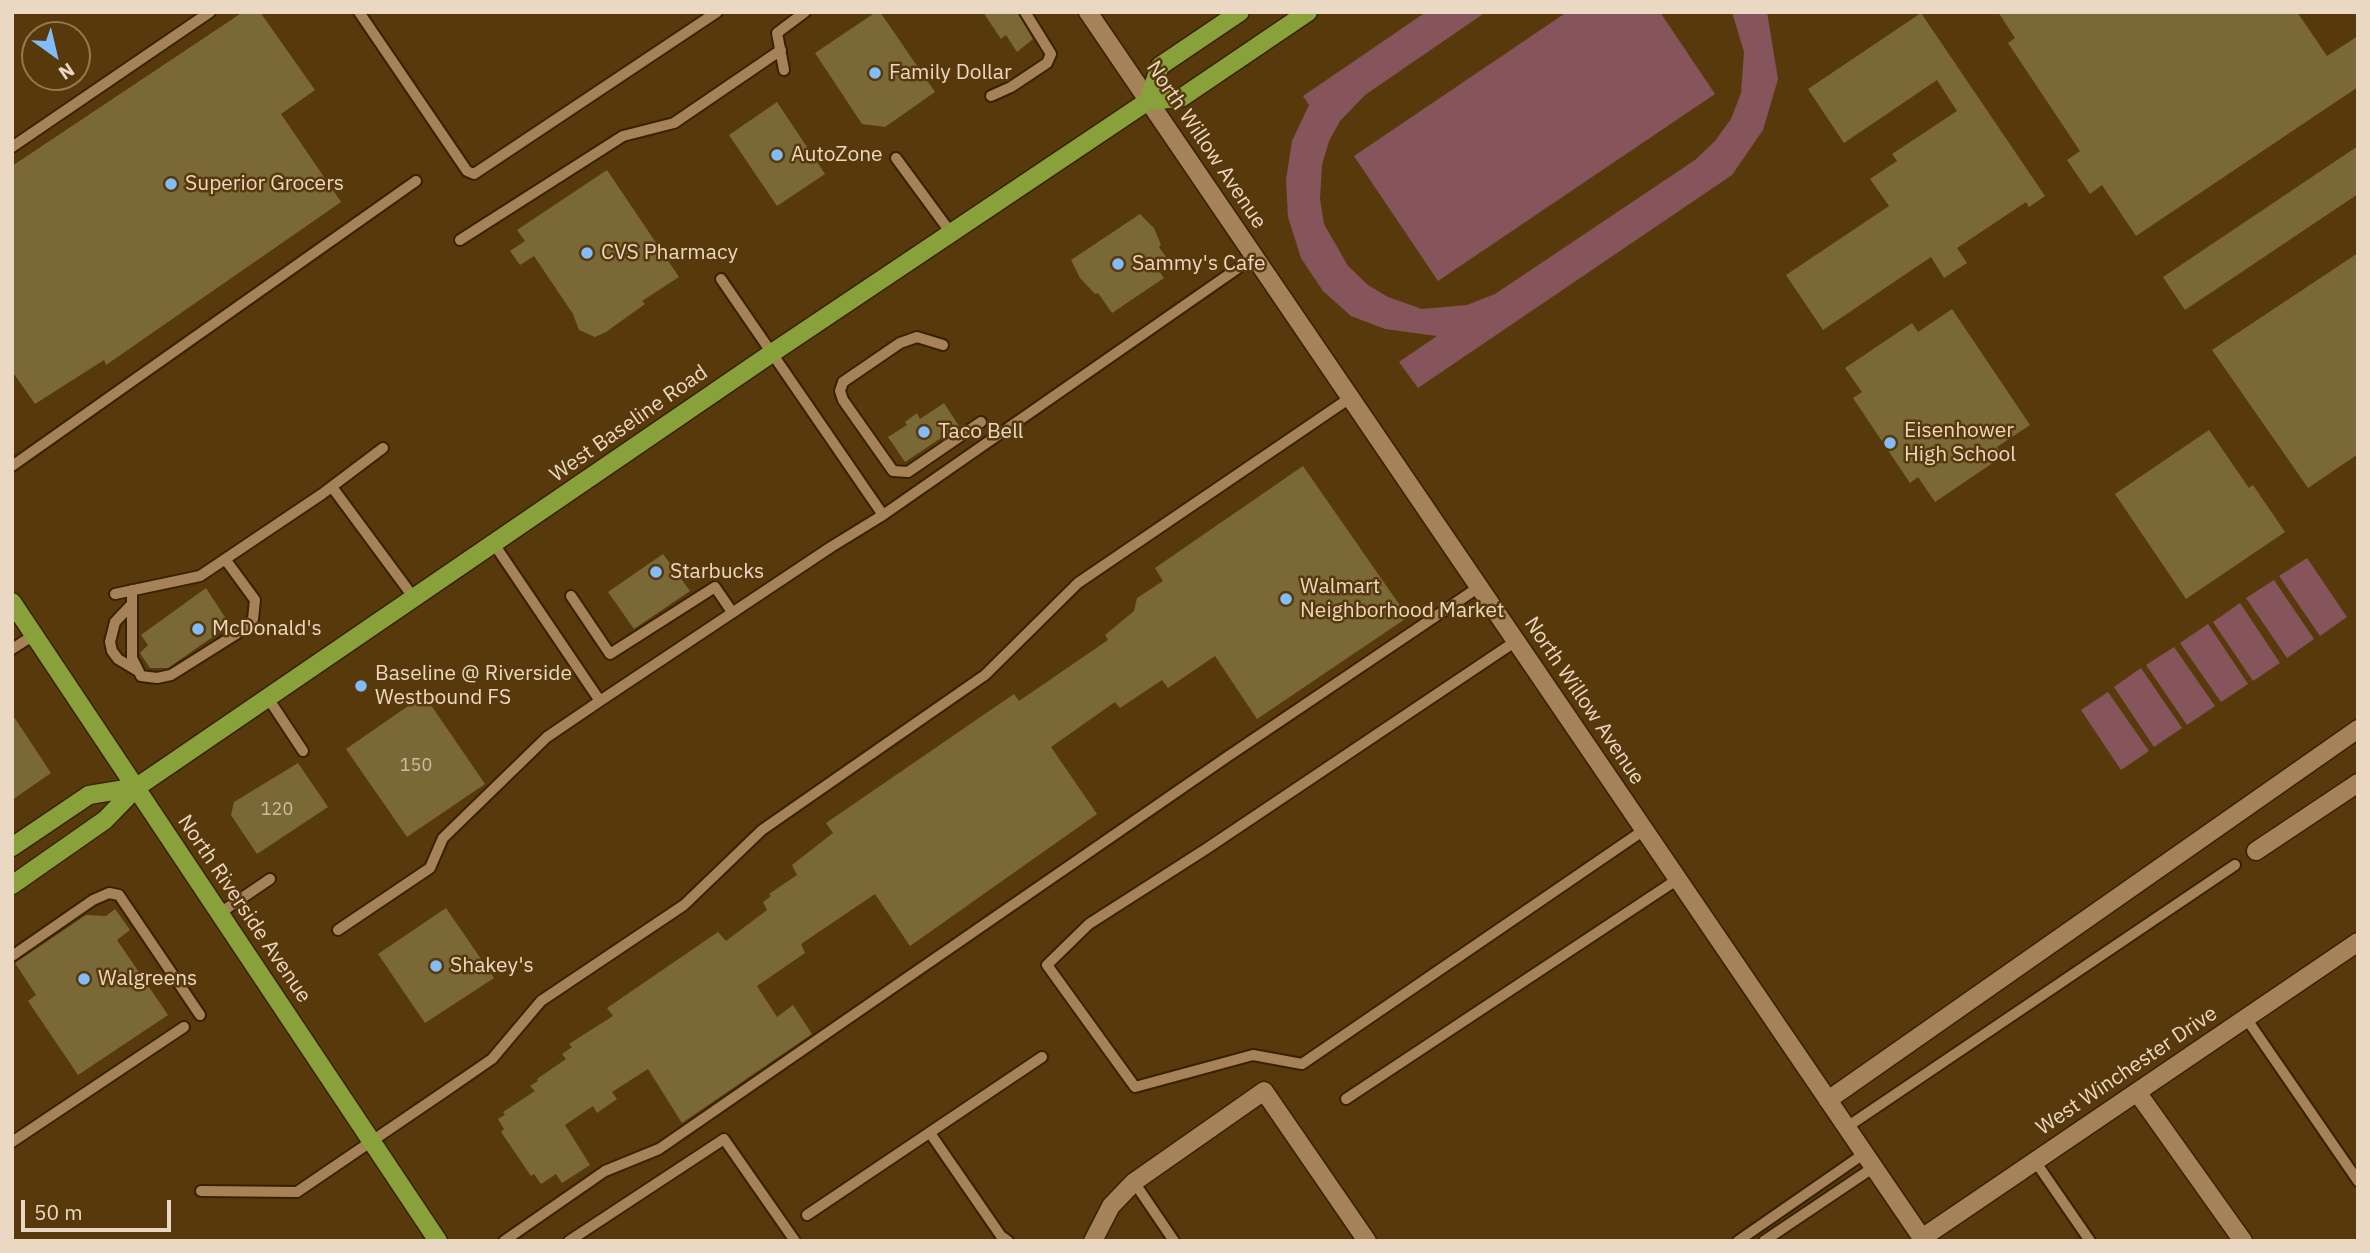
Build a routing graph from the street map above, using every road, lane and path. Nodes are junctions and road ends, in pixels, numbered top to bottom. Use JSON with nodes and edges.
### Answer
{"nodes":[{"id":1,"x":209,"y":12,"type":"edge"},
{"id":2,"x":359,"y":12,"type":"edge"},
{"id":3,"x":717,"y":12,"type":"edge"},
{"id":4,"x":804,"y":12,"type":"edge"},
{"id":5,"x":1025,"y":12,"type":"edge"},
{"id":6,"x":1088,"y":12,"type":"edge"},
{"id":7,"x":1240,"y":12,"type":"edge"},
{"id":8,"x":1308,"y":12,"type":"edge"},
{"id":9,"x":781,"y":50,"type":"junction"},
{"id":10,"x":784,"y":70,"type":"dead end"},
{"id":11,"x":991,"y":96,"type":"dead end"},
{"id":12,"x":1148,"y":101,"type":"junction"},
{"id":13,"x":12,"y":147,"type":"edge"},
{"id":14,"x":896,"y":158,"type":"dead end"},
{"id":15,"x":416,"y":181,"type":"dead end"},
{"id":16,"x":951,"y":233,"type":"junction"},
{"id":17,"x":460,"y":240,"type":"dead end"},
{"id":18,"x":1254,"y":257,"type":"junction"},
{"id":19,"x":721,"y":279,"type":"dead end"},
{"id":20,"x":943,"y":345,"type":"dead end"},
{"id":21,"x":772,"y":353,"type":"junction"},
{"id":22,"x":1350,"y":398,"type":"junction"},
{"id":23,"x":981,"y":422,"type":"dead end"},
{"id":24,"x":383,"y":448,"type":"dead end"},
{"id":25,"x":12,"y":466,"type":"edge"},
{"id":26,"x":332,"y":487,"type":"junction"},
{"id":27,"x":883,"y":515,"type":"junction"},
{"id":28,"x":495,"y":544,"type":"junction"},
{"id":29,"x":226,"y":559,"type":"junction"},
{"id":30,"x":1479,"y":587,"type":"junction"},
{"id":31,"x":132,"y":590,"type":"junction"},
{"id":32,"x":114,"y":594,"type":"dead end"},
{"id":33,"x":570,"y":596,"type":"dead end"},
{"id":34,"x":414,"y":598,"type":"junction"},
{"id":35,"x":12,"y":602,"type":"edge"},
{"id":36,"x":132,"y":604,"type":"junction"},
{"id":37,"x":732,"y":612,"type":"junction"},
{"id":38,"x":34,"y":635,"type":"junction"},
{"id":39,"x":1516,"y":641,"type":"junction"},
{"id":40,"x":12,"y":649,"type":"edge"},
{"id":41,"x":139,"y":671,"type":"junction"},
{"id":42,"x":268,"y":698,"type":"junction"},
{"id":43,"x":600,"y":701,"type":"junction"},
{"id":44,"x":2358,"y":729,"type":"edge"},
{"id":45,"x":303,"y":751,"type":"dead end"},
{"id":46,"x":2358,"y":783,"type":"edge"},
{"id":47,"x":136,"y":787,"type":"junction"},
{"id":48,"x":1644,"y":830,"type":"junction"},
{"id":49,"x":12,"y":847,"type":"edge"},
{"id":50,"x":2256,"y":851,"type":"dead end"},
{"id":51,"x":2235,"y":865,"type":"dead end"},
{"id":52,"x":270,"y":879,"type":"dead end"},
{"id":53,"x":1678,"y":879,"type":"junction"},
{"id":54,"x":12,"y":884,"type":"edge"},
{"id":55,"x":220,"y":913,"type":"junction"},
{"id":56,"x":338,"y":930,"type":"dead end"},
{"id":57,"x":2355,"y":950,"type":"edge"},
{"id":58,"x":12,"y":956,"type":"edge"},
{"id":59,"x":200,"y":1015,"type":"dead end"},
{"id":60,"x":2246,"y":1018,"type":"junction"},
{"id":61,"x":184,"y":1027,"type":"dead end"},
{"id":62,"x":1042,"y":1057,"type":"dead end"},
{"id":63,"x":2137,"y":1092,"type":"junction"},
{"id":64,"x":1346,"y":1099,"type":"dead end"},
{"id":65,"x":1828,"y":1100,"type":"junction"},
{"id":66,"x":1847,"y":1127,"type":"junction"},
{"id":67,"x":930,"y":1133,"type":"junction"},
{"id":68,"x":370,"y":1142,"type":"junction"},
{"id":69,"x":12,"y":1143,"type":"edge"},
{"id":70,"x":1870,"y":1160,"type":"junction"},
{"id":71,"x":2035,"y":1161,"type":"junction"},
{"id":72,"x":2358,"y":1181,"type":"edge"},
{"id":73,"x":1134,"y":1182,"type":"junction"},
{"id":74,"x":201,"y":1191,"type":"dead end"},
{"id":75,"x":807,"y":1216,"type":"dead end"},
{"id":76,"x":1923,"y":1239,"type":"edge"},
{"id":77,"x":438,"y":1241,"type":"edge"},
{"id":78,"x":504,"y":1241,"type":"edge"},
{"id":79,"x":569,"y":1241,"type":"edge"},
{"id":80,"x":795,"y":1241,"type":"edge"},
{"id":81,"x":1008,"y":1241,"type":"edge"},
{"id":82,"x":1093,"y":1241,"type":"edge"},
{"id":83,"x":1174,"y":1241,"type":"edge"},
{"id":84,"x":1367,"y":1241,"type":"edge"},
{"id":85,"x":1738,"y":1241,"type":"edge"},
{"id":86,"x":1764,"y":1241,"type":"edge"},
{"id":87,"x":2090,"y":1241,"type":"edge"},
{"id":88,"x":2243,"y":1241,"type":"edge"}],
"edges":[{"from":1,"to":13,"type":"lane"},
{"from":2,"to":3,"type":"lane"},
{"from":4,"to":9,"type":"lane"},
{"from":5,"to":11,"type":"lane"},
{"from":6,"to":12,"type":"street","name":"North Willow Avenue"},
{"from":7,"to":12,"type":"main road"},
{"from":8,"to":12,"type":"main road","name":"West Baseline Road"},
{"from":9,"to":10,"type":"lane"},
{"from":9,"to":17,"type":"lane"},
{"from":12,"to":16,"type":"main road","name":"West Baseline Road"},
{"from":12,"to":18,"type":"street","name":"North Willow Avenue"},
{"from":14,"to":16,"type":"lane"},
{"from":15,"to":25,"type":"lane"},
{"from":16,"to":21,"type":"main road","name":"West Baseline Road"},
{"from":18,"to":22,"type":"street","name":"North Willow Avenue"},
{"from":18,"to":27,"type":"lane"},
{"from":19,"to":21,"type":"lane"},
{"from":20,"to":23,"type":"lane"},
{"from":21,"to":27,"type":"lane"},
{"from":21,"to":28,"type":"main road","name":"West Baseline Road"},
{"from":22,"to":30,"type":"street","name":"North Willow Avenue"},
{"from":22,"to":68,"type":"lane"},
{"from":24,"to":26,"type":"lane"},
{"from":26,"to":29,"type":"lane"},
{"from":26,"to":34,"type":"lane"},
{"from":27,"to":37,"type":"lane"},
{"from":28,"to":34,"type":"main road","name":"West Baseline Road"},
{"from":28,"to":43,"type":"lane"},
{"from":29,"to":31,"type":"lane"},
{"from":29,"to":41,"type":"lane"},
{"from":30,"to":39,"type":"street","name":"North Willow Avenue"},
{"from":30,"to":78,"type":"lane"},
{"from":31,"to":32,"type":"lane"},
{"from":31,"to":36,"type":"lane"},
{"from":33,"to":37,"type":"lane"},
{"from":34,"to":42,"type":"main road","name":"West Baseline Road"},
{"from":35,"to":38,"type":"main road","name":"North Riverside Avenue"},
{"from":36,"to":41,"type":"lane"},
{"from":36,"to":41,"type":"lane"},
{"from":37,"to":43,"type":"lane"},
{"from":38,"to":40,"type":"lane"},
{"from":38,"to":47,"type":"main road","name":"North Riverside Avenue"},
{"from":39,"to":48,"type":"street","name":"North Willow Avenue"},
{"from":39,"to":48,"type":"lane"},
{"from":42,"to":45,"type":"lane"},
{"from":42,"to":47,"type":"main road","name":"West Baseline Road"},
{"from":43,"to":56,"type":"lane"},
{"from":44,"to":65,"type":"street"},
{"from":46,"to":50,"type":"street"},
{"from":47,"to":49,"type":"main road"},
{"from":47,"to":54,"type":"main road"},
{"from":47,"to":55,"type":"main road","name":"North Riverside Avenue"},
{"from":48,"to":53,"type":"street","name":"North Willow Avenue"},
{"from":51,"to":66,"type":"lane"},
{"from":52,"to":55,"type":"lane"},
{"from":53,"to":64,"type":"lane"},
{"from":53,"to":65,"type":"street","name":"North Willow Avenue"},
{"from":55,"to":68,"type":"main road","name":"North Riverside Avenue"},
{"from":57,"to":60,"type":"street","name":"West Winchester Drive"},
{"from":58,"to":59,"type":"lane"},
{"from":60,"to":63,"type":"street","name":"West Winchester Drive"},
{"from":60,"to":72,"type":"lane"},
{"from":61,"to":69,"type":"lane"},
{"from":62,"to":67,"type":"lane"},
{"from":63,"to":71,"type":"street","name":"West Winchester Drive"},
{"from":63,"to":88,"type":"street"},
{"from":65,"to":66,"type":"street","name":"North Willow Avenue"},
{"from":66,"to":70,"type":"street","name":"North Willow Avenue"},
{"from":67,"to":75,"type":"lane"},
{"from":67,"to":81,"type":"lane"},
{"from":68,"to":74,"type":"lane"},
{"from":68,"to":77,"type":"main road","name":"North Riverside Avenue"},
{"from":70,"to":76,"type":"street","name":"North Willow Avenue"},
{"from":70,"to":85,"type":"lane"},
{"from":70,"to":86,"type":"lane"},
{"from":71,"to":76,"type":"street","name":"West Winchester Drive"},
{"from":71,"to":87,"type":"lane"},
{"from":73,"to":82,"type":"street"},
{"from":73,"to":83,"type":"lane"},
{"from":73,"to":84,"type":"street"},
{"from":79,"to":80,"type":"lane"}]}
